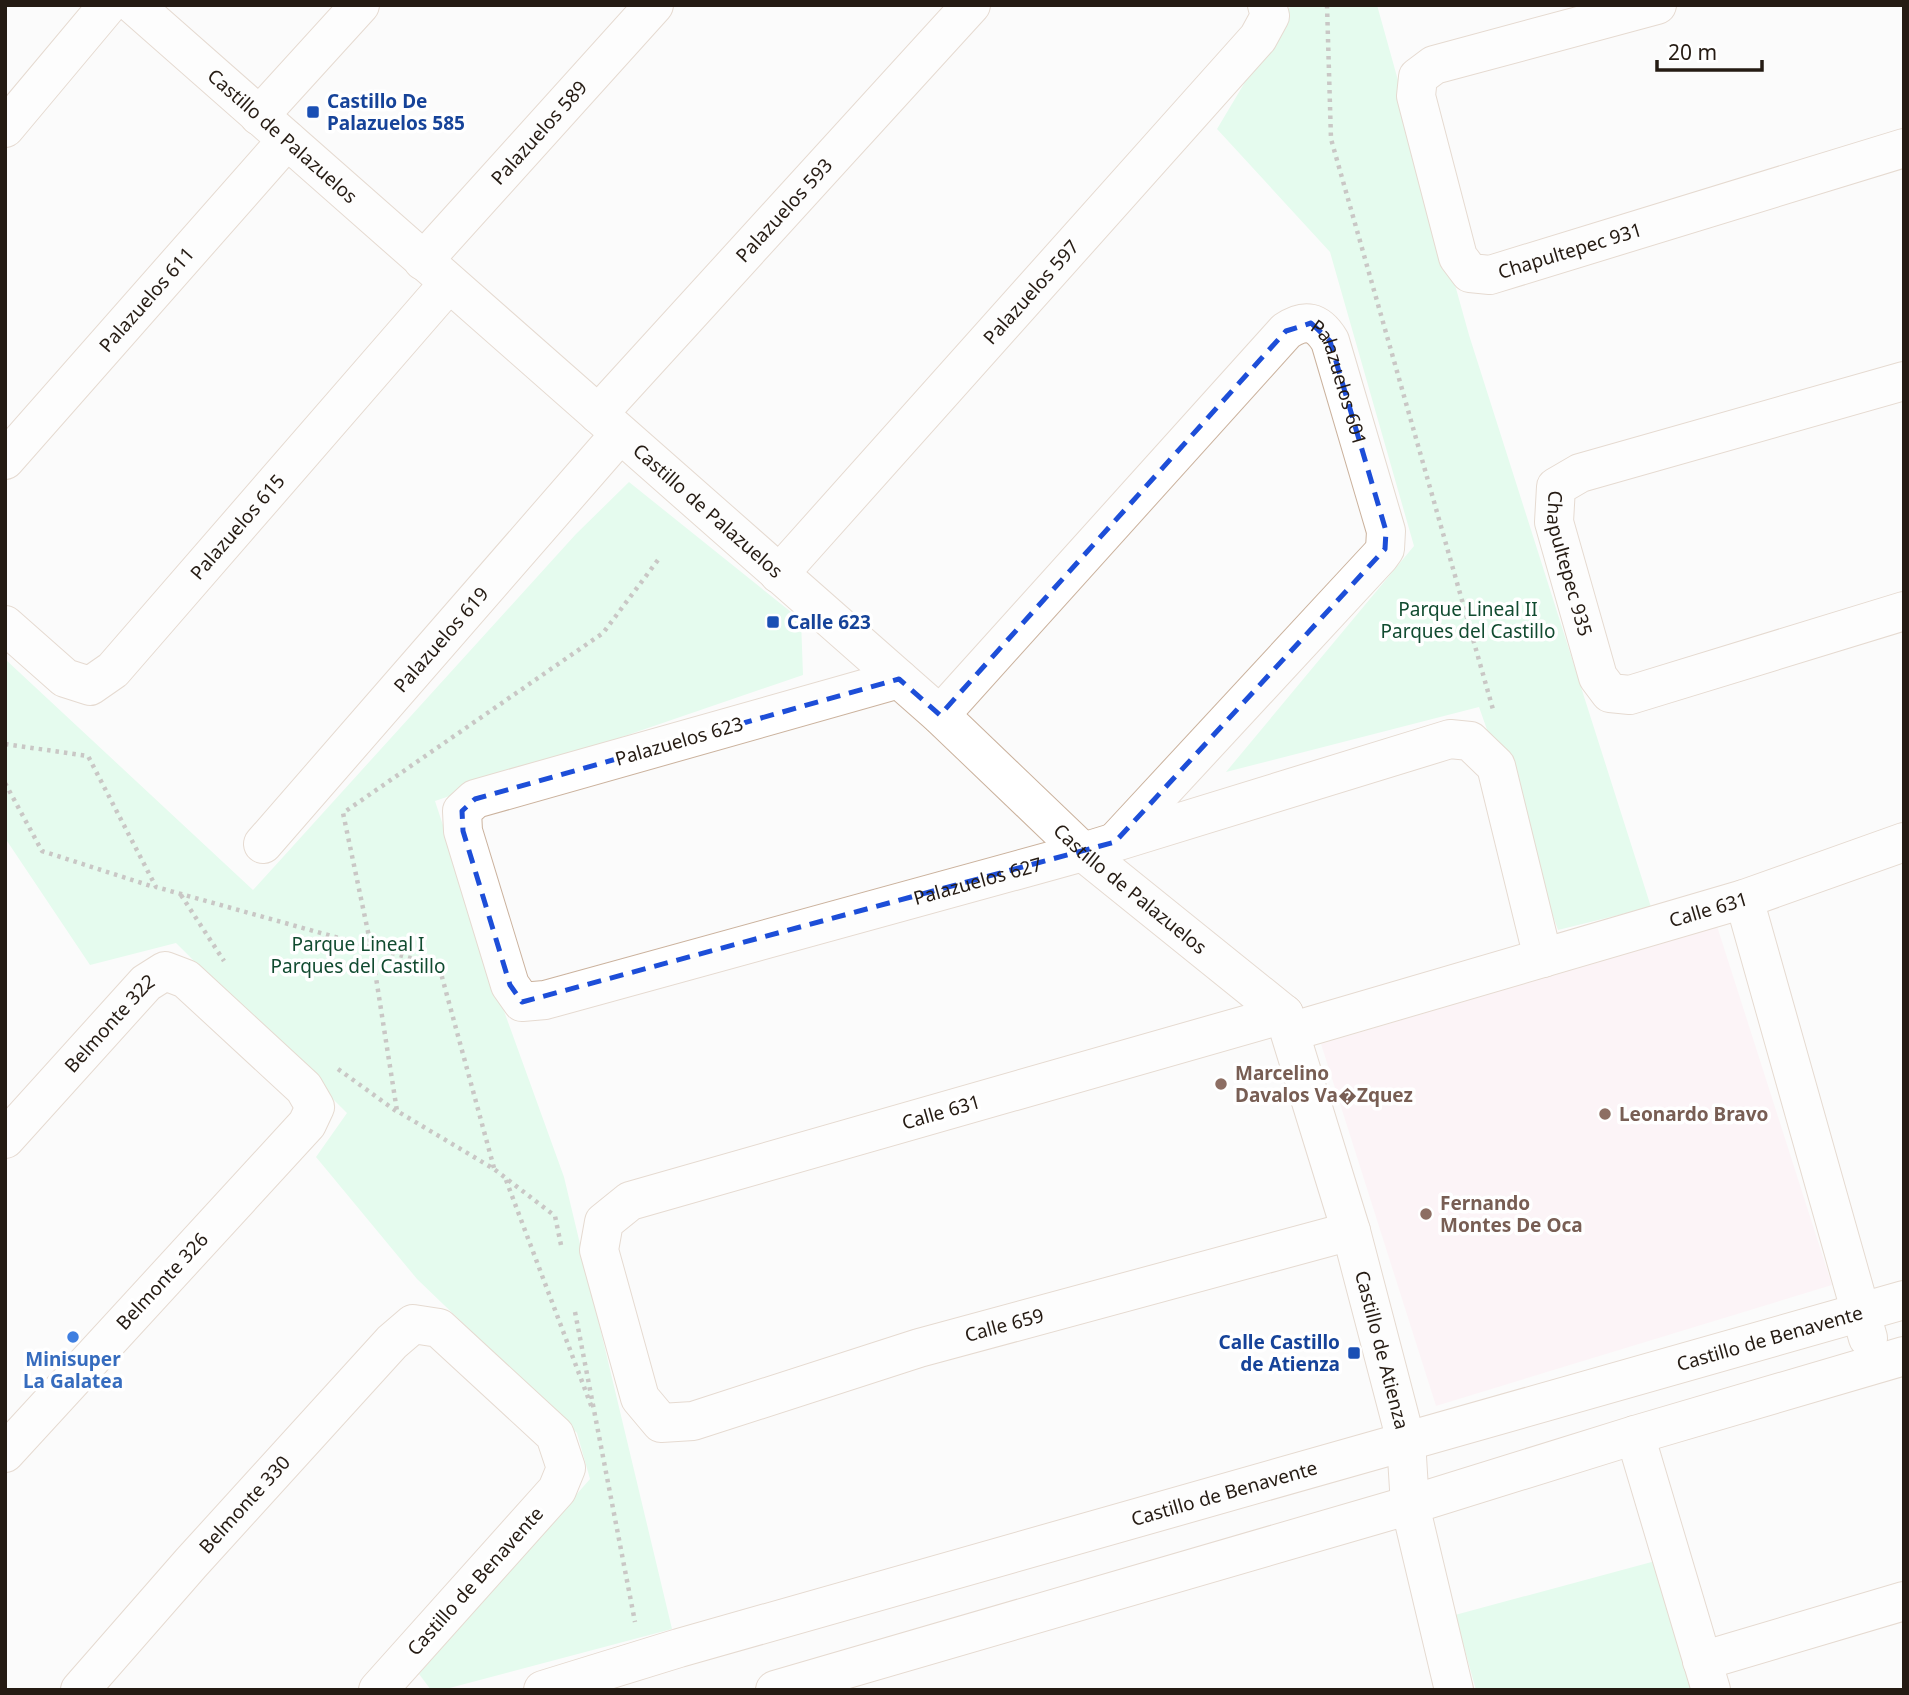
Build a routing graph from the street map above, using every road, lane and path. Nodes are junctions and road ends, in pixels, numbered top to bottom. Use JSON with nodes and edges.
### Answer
{"nodes":[{"id":1,"x":108,"y":5,"type":"edge"},
{"id":2,"x":134,"y":5,"type":"edge"},
{"id":3,"x":360,"y":5,"type":"edge"},
{"id":4,"x":653,"y":5,"type":"edge"},
{"id":5,"x":971,"y":5,"type":"edge"},
{"id":6,"x":1267,"y":5,"type":"edge"},
{"id":7,"x":1327,"y":5,"type":"edge"},
{"id":8,"x":1657,"y":5,"type":"edge"},
{"id":9,"x":5,"y":128,"type":"edge"},
{"id":10,"x":273,"y":128,"type":"junction"},
{"id":11,"x":1904,"y":148,"type":"edge"},
{"id":12,"x":436,"y":272,"type":"junction"},
{"id":13,"x":1904,"y":381,"type":"edge"},
{"id":14,"x":609,"y":424,"type":"junction"},
{"id":15,"x":5,"y":460,"type":"edge"},
{"id":16,"x":658,"y":560,"type":"dead end"},
{"id":17,"x":779,"y":574,"type":"junction"},
{"id":18,"x":1904,"y":611,"type":"edge"},
{"id":19,"x":5,"y":625,"type":"edge"},
{"id":20,"x":898,"y":678,"type":"junction"},
{"id":21,"x":940,"y":715,"type":"junction"},
{"id":22,"x":1484,"y":733,"type":"junction"},
{"id":23,"x":5,"y":744,"type":"edge"},
{"id":24,"x":5,"y":783,"type":"edge"},
{"id":25,"x":1904,"y":842,"type":"edge"},
{"id":26,"x":263,"y":844,"type":"dead end"},
{"id":27,"x":1099,"y":847,"type":"junction"},
{"id":28,"x":156,"y":887,"type":"junction"},
{"id":29,"x":1744,"y":899,"type":"junction"},
{"id":30,"x":371,"y":946,"type":"junction"},
{"id":31,"x":1543,"y":958,"type":"junction"},
{"id":32,"x":522,"y":1002,"type":"joint"},
{"id":33,"x":1287,"y":1023,"type":"junction"},
{"id":34,"x":314,"y":1107,"type":"joint"},
{"id":35,"x":5,"y":1139,"type":"edge"},
{"id":36,"x":494,"y":1169,"type":"junction"},
{"id":37,"x":506,"y":1179,"type":"junction"},
{"id":38,"x":1351,"y":1231,"type":"junction"},
{"id":39,"x":563,"y":1255,"type":"dead end"},
{"id":40,"x":1904,"y":1300,"type":"edge"},
{"id":41,"x":574,"y":1306,"type":"dead end"},
{"id":42,"x":1861,"y":1313,"type":"junction"},
{"id":43,"x":1890,"y":1360,"type":"edge"},
{"id":44,"x":597,"y":1422,"type":"junction"},
{"id":45,"x":661,"y":1423,"type":"joint"},
{"id":46,"x":1635,"y":1435,"type":"junction"},
{"id":47,"x":1406,"y":1441,"type":"junction"},
{"id":48,"x":5,"y":1453,"type":"edge"},
{"id":49,"x":566,"y":1468,"type":"joint"},
{"id":50,"x":1410,"y":1506,"type":"junction"},
{"id":51,"x":1904,"y":1601,"type":"edge"},
{"id":52,"x":643,"y":1659,"type":"junction"},
{"id":53,"x":1706,"y":1675,"type":"edge"},
{"id":54,"x":80,"y":1690,"type":"edge"},
{"id":55,"x":377,"y":1690,"type":"edge"},
{"id":56,"x":543,"y":1690,"type":"edge"},
{"id":57,"x":775,"y":1690,"type":"edge"},
{"id":58,"x":1454,"y":1690,"type":"edge"}],
"edges":[{"from":1,"to":9,"type":"street"},
{"from":2,"to":10,"type":"street","name":"Castillo de Palazuelos"},
{"from":3,"to":10,"type":"street","name":"Palazuelos 611"},
{"from":4,"to":12,"type":"street","name":"Palazuelos 589"},
{"from":5,"to":14,"type":"street","name":"Palazuelos 593"},
{"from":6,"to":17,"type":"street","name":"Palazuelos 597"},
{"from":7,"to":22,"type":"path"},
{"from":8,"to":11,"type":"street","name":"Chapultepec 931"},
{"from":10,"to":12,"type":"street","name":"Castillo de Palazuelos"},
{"from":10,"to":15,"type":"street","name":"Palazuelos 611"},
{"from":12,"to":14,"type":"street","name":"Castillo de Palazuelos"},
{"from":12,"to":19,"type":"street","name":"Palazuelos 615"},
{"from":13,"to":18,"type":"street","name":"Chapultepec 935"},
{"from":14,"to":17,"type":"street","name":"Castillo de Palazuelos"},
{"from":14,"to":26,"type":"street","name":"Palazuelos 619"},
{"from":16,"to":30,"type":"path"},
{"from":17,"to":20,"type":"street","name":"Castillo de Palazuelos"},
{"from":20,"to":21,"type":"street","name":"Castillo de Palazuelos"},
{"from":20,"to":32,"type":"street","name":"Palazuelos 623"},
{"from":21,"to":27,"type":"street","name":"Castillo de Palazuelos"},
{"from":21,"to":27,"type":"street","name":"Palazuelos 601"},
{"from":22,"to":27,"type":"street","name":"Palazuelos 627"},
{"from":22,"to":31,"type":"street"},
{"from":23,"to":28,"type":"path"},
{"from":24,"to":28,"type":"path"},
{"from":25,"to":29,"type":"street"},
{"from":27,"to":32,"type":"street","name":"Palazuelos 627"},
{"from":27,"to":33,"type":"street","name":"Castillo de Palazuelos"},
{"from":28,"to":30,"type":"path"},
{"from":29,"to":31,"type":"street","name":"Calle 631"},
{"from":29,"to":42,"type":"street","name":"Calle 631"},
{"from":30,"to":36,"type":"path"},
{"from":30,"to":36,"type":"path"},
{"from":31,"to":33,"type":"street","name":"Calle 631"},
{"from":33,"to":38,"type":"street","name":"Castillo de Atienza"},
{"from":33,"to":45,"type":"street","name":"Calle 631"},
{"from":34,"to":35,"type":"street","name":"Belmonte 322"},
{"from":34,"to":48,"type":"street","name":"Belmonte 326"},
{"from":36,"to":37,"type":"path"},
{"from":37,"to":39,"type":"path"},
{"from":37,"to":44,"type":"path"},
{"from":38,"to":45,"type":"street","name":"Calle 659"},
{"from":38,"to":47,"type":"street","name":"Castillo de Atienza"},
{"from":40,"to":42,"type":"street","name":"Castillo de Benavente"},
{"from":41,"to":44,"type":"path"},
{"from":42,"to":43,"type":"street","name":"Calle 631"},
{"from":42,"to":47,"type":"street","name":"Castillo de Benavente"},
{"from":43,"to":46,"type":"street"},
{"from":44,"to":52,"type":"path"},
{"from":46,"to":50,"type":"street"},
{"from":46,"to":53,"type":"street"},
{"from":47,"to":50,"type":"street","name":"Castillo de Atienza"},
{"from":47,"to":52,"type":"street","name":"Castillo de Benavente"},
{"from":49,"to":54,"type":"street","name":"Belmonte 330"},
{"from":49,"to":55,"type":"street","name":"Castillo de Benavente"},
{"from":50,"to":57,"type":"street"},
{"from":50,"to":58,"type":"street","name":"Castillo de Atienza"},
{"from":51,"to":53,"type":"street"},
{"from":52,"to":56,"type":"street","name":"Castillo de Benavente"}]}
